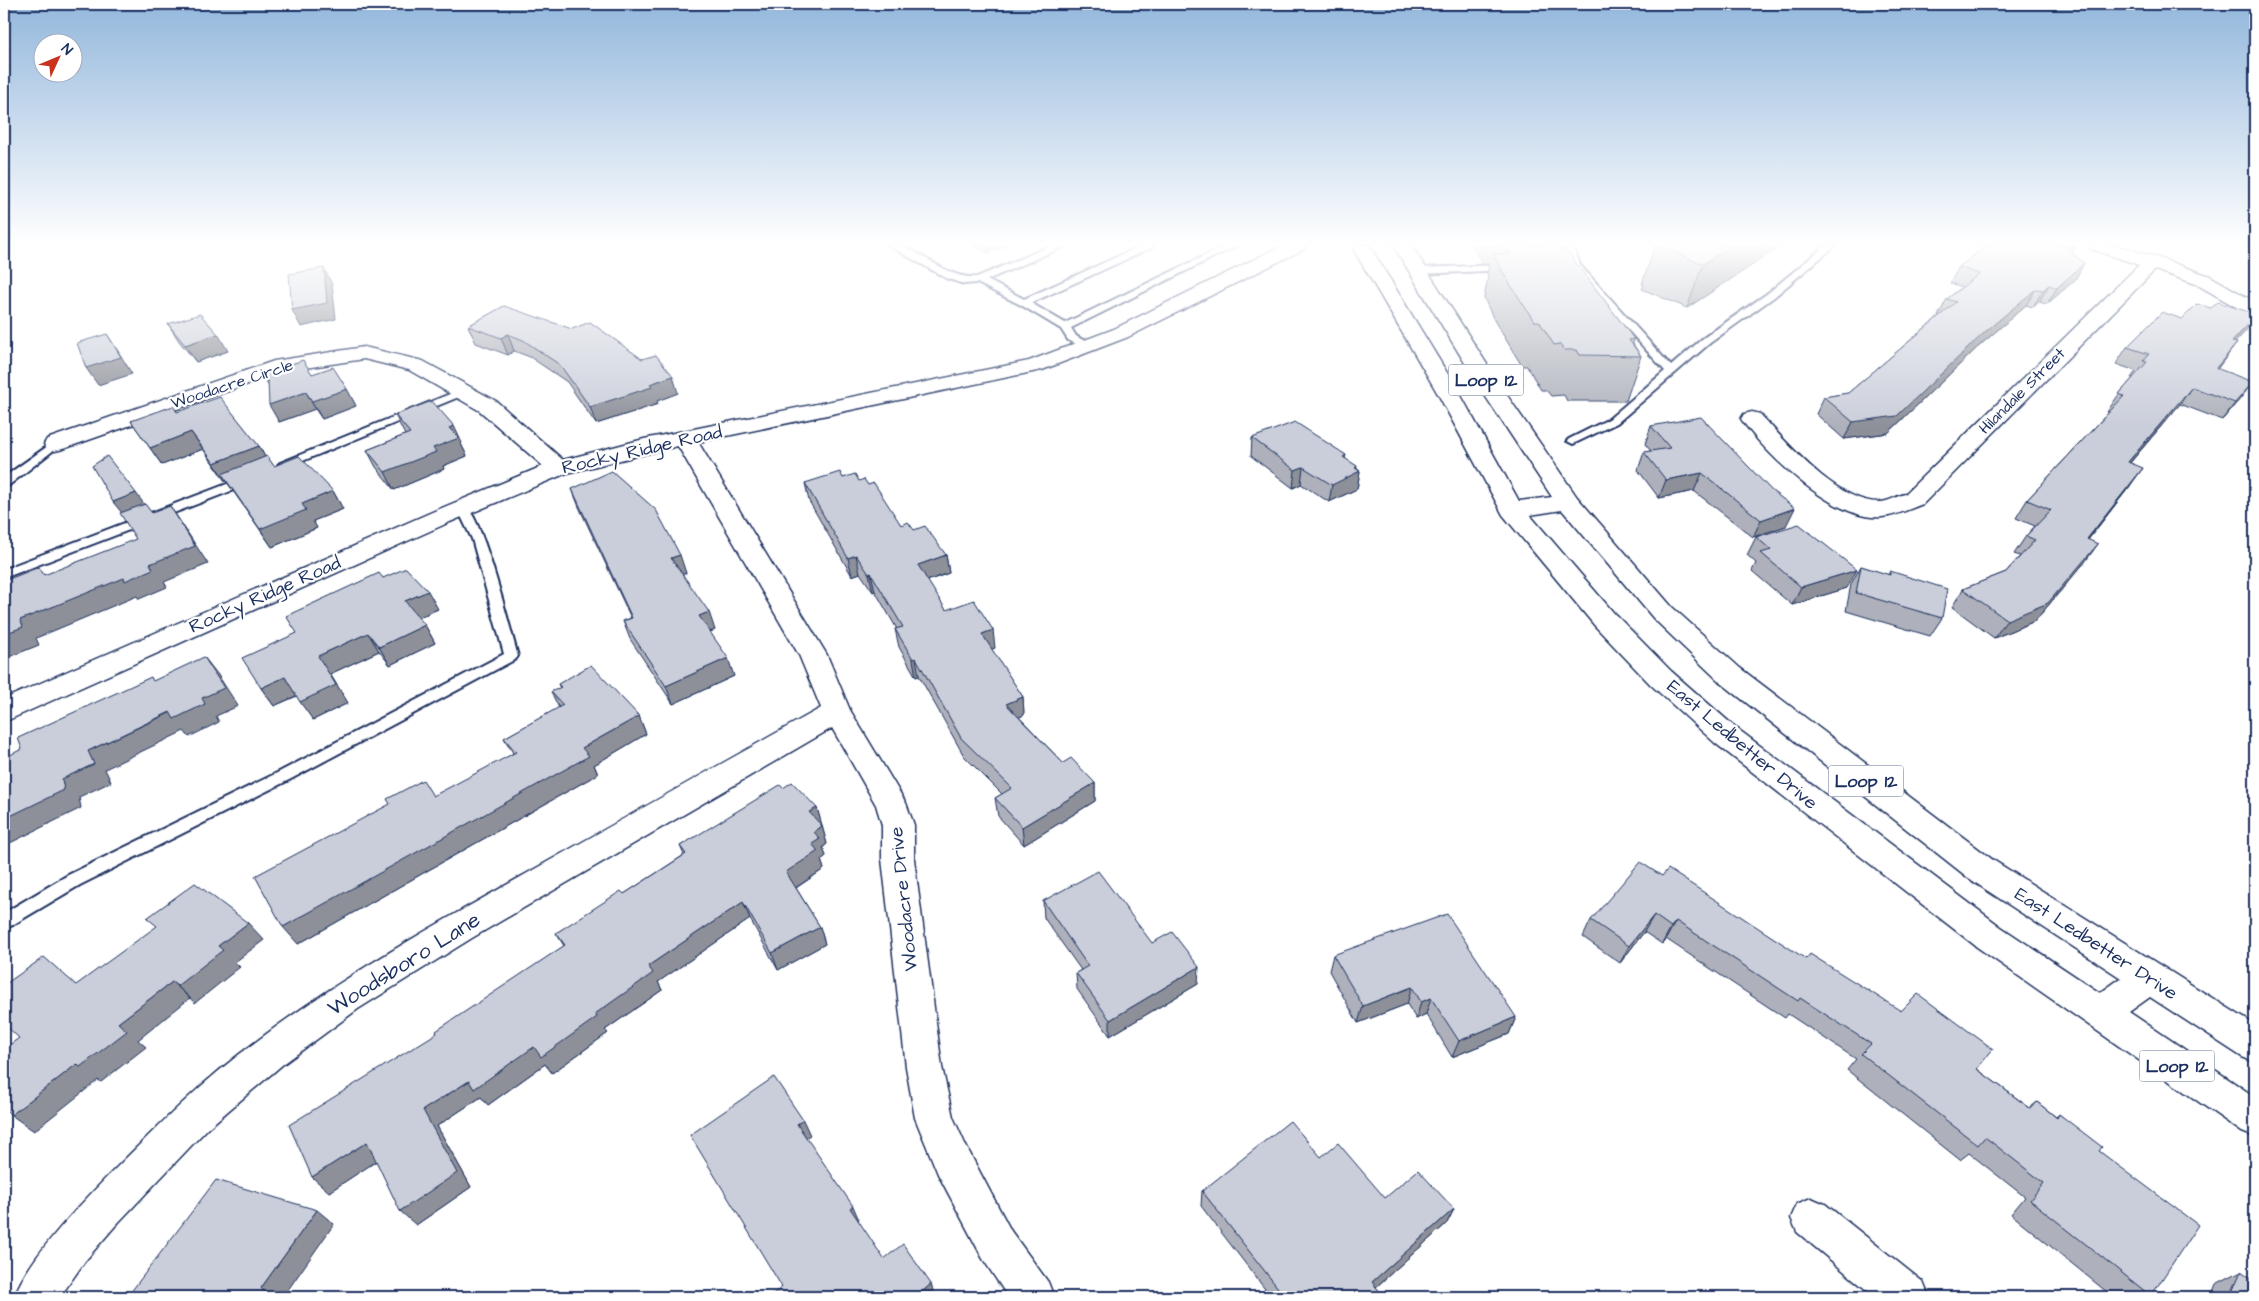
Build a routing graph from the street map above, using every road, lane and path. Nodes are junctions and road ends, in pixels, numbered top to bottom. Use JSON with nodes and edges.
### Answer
{"nodes":[{"id":1,"x":1027,"y":306,"type":"edge"},
{"id":2,"x":1109,"y":306,"type":"edge"},
{"id":3,"x":1174,"y":306,"type":"edge"},
{"id":4,"x":1396,"y":306,"type":"edge"},
{"id":5,"x":1439,"y":306,"type":"edge"},
{"id":6,"x":1609,"y":306,"type":"edge"},
{"id":7,"x":1756,"y":306,"type":"edge"},
{"id":8,"x":2108,"y":306,"type":"edge"},
{"id":9,"x":1065,"y":327,"type":"junction"},
{"id":10,"x":1086,"y":346,"type":"junction"},
{"id":11,"x":1671,"y":372,"type":"junction"},
{"id":12,"x":462,"y":392,"type":"junction"},
{"id":13,"x":1752,"y":419,"type":"dead end"},
{"id":14,"x":685,"y":439,"type":"junction"},
{"id":15,"x":1573,"y":441,"type":"dead end"},
{"id":16,"x":55,"y":444,"type":"joint"},
{"id":17,"x":559,"y":468,"type":"junction"},
{"id":18,"x":4,"y":483,"type":"edge"},
{"id":19,"x":1568,"y":502,"type":"junction"},
{"id":20,"x":463,"y":508,"type":"junction"},
{"id":21,"x":1512,"y":510,"type":"junction"},
{"id":22,"x":4,"y":574,"type":"edge"},
{"id":23,"x":4,"y":711,"type":"edge"},
{"id":24,"x":837,"y":712,"type":"junction"},
{"id":25,"x":4,"y":923,"type":"edge"},
{"id":26,"x":2148,"y":978,"type":"junction"},
{"id":27,"x":2100,"y":1013,"type":"junction"},
{"id":28,"x":2255,"y":1045,"type":"edge"},
{"id":29,"x":2255,"y":1119,"type":"edge"},
{"id":30,"x":1811,"y":1218,"type":"dead end"},
{"id":31,"x":35,"y":1297,"type":"edge"},
{"id":32,"x":1033,"y":1297,"type":"edge"},
{"id":33,"x":1908,"y":1297,"type":"edge"}],
"edges":[{"from":1,"to":9,"type":"lane"},
{"from":2,"to":9,"type":"lane"},
{"from":3,"to":10,"type":"street","name":"Rocky Ridge Road"},
{"from":4,"to":21,"type":"street","name":"East Ledbetter Drive","number":"Loop 12"},
{"from":5,"to":19,"type":"street","name":"East Ledbetter Drive","number":"Loop 12"},
{"from":6,"to":11,"type":"lane"},
{"from":7,"to":11,"type":"lane"},
{"from":8,"to":13,"type":"street","name":"Hilandale Street"},
{"from":9,"to":10,"type":"lane"},
{"from":10,"to":14,"type":"street","name":"Rocky Ridge Road"},
{"from":11,"to":15,"type":"lane"},
{"from":12,"to":16,"type":"street","name":"Woodacre Circle"},
{"from":12,"to":17,"type":"street","name":"Woodacre Circle"},
{"from":12,"to":22,"type":"lane"},
{"from":14,"to":17,"type":"street","name":"Rocky Ridge Road"},
{"from":14,"to":24,"type":"street","name":"Woodacre Drive"},
{"from":16,"to":18,"type":"lane"},
{"from":17,"to":20,"type":"street","name":"Rocky Ridge Road"},
{"from":19,"to":21,"type":"street"},
{"from":19,"to":26,"type":"street","name":"East Ledbetter Drive","number":"Loop 12"},
{"from":20,"to":23,"type":"street","name":"Rocky Ridge Road"},
{"from":20,"to":25,"type":"lane"},
{"from":21,"to":27,"type":"street","name":"East Ledbetter Drive","number":"Loop 12"},
{"from":24,"to":31,"type":"street","name":"Woodsboro Lane"},
{"from":24,"to":32,"type":"street","name":"Woodacre Drive"},
{"from":26,"to":27,"type":"street"},
{"from":26,"to":28,"type":"street","name":"East Ledbetter Drive","number":"Loop 12"},
{"from":27,"to":29,"type":"street","name":"East Ledbetter Drive","number":"Loop 12"},
{"from":30,"to":33,"type":"street"}]}
